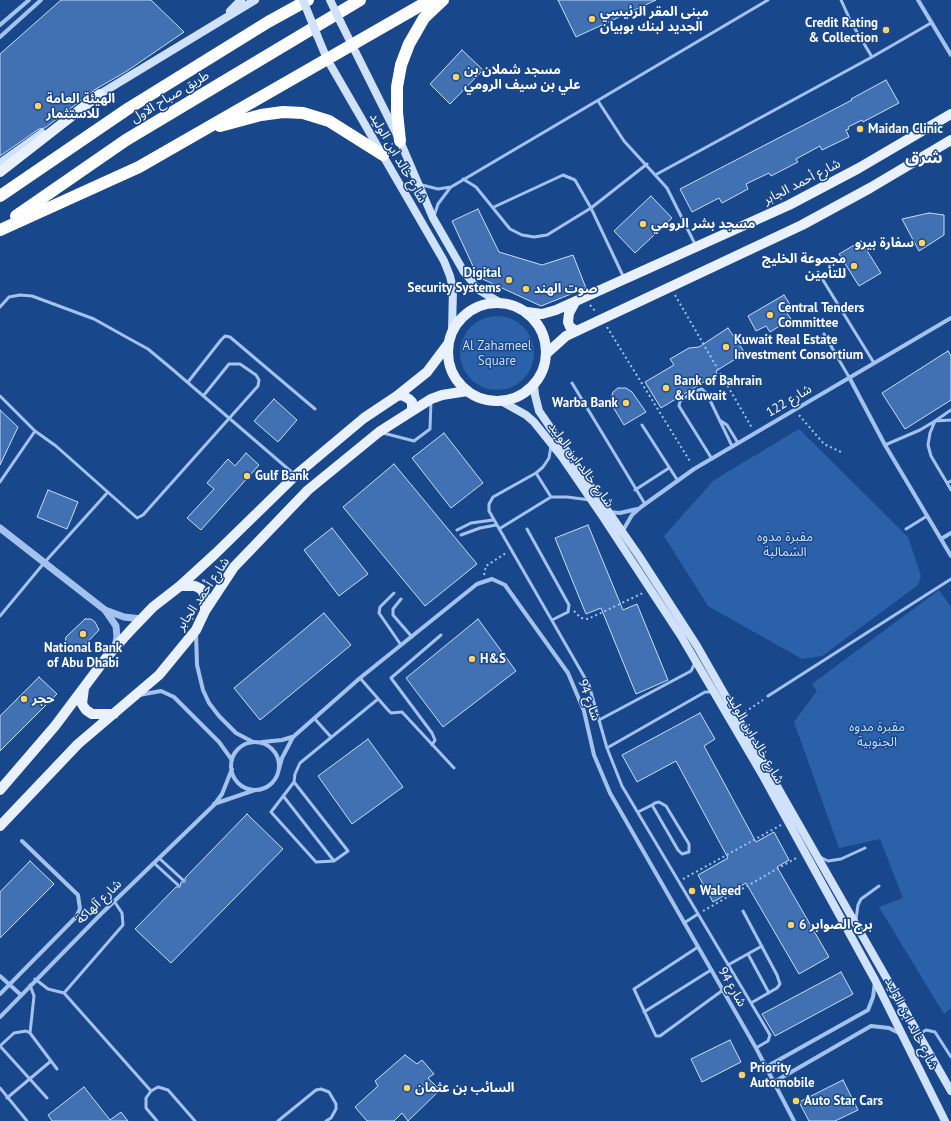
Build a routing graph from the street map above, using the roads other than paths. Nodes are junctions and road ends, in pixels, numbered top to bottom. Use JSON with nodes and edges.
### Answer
{"nodes":[{"id":1,"x":29,"y":0,"type":"edge"},
{"id":2,"x":40,"y":0,"type":"edge"},
{"id":3,"x":241,"y":0,"type":"edge"},
{"id":4,"x":255,"y":0,"type":"edge"},
{"id":5,"x":303,"y":0,"type":"edge"},
{"id":6,"x":308,"y":0,"type":"edge"},
{"id":7,"x":330,"y":0,"type":"edge"},
{"id":8,"x":360,"y":0,"type":"edge"},
{"id":9,"x":430,"y":0,"type":"edge"},
{"id":10,"x":443,"y":0,"type":"edge"},
{"id":11,"x":768,"y":0,"type":"edge"},
{"id":12,"x":841,"y":0,"type":"edge"},
{"id":13,"x":918,"y":0,"type":"edge"},
{"id":14,"x":223,"y":18,"type":"junction"},
{"id":15,"x":931,"y":23,"type":"junction"},
{"id":16,"x":0,"y":25,"type":"edge"},
{"id":17,"x":0,"y":37,"type":"edge"},
{"id":18,"x":352,"y":45,"type":"junction"},
{"id":19,"x":951,"y":55,"type":"edge"},
{"id":20,"x":872,"y":57,"type":"junction"},
{"id":21,"x":327,"y":59,"type":"junction"},
{"id":22,"x":100,"y":94,"type":"junction"},
{"id":23,"x":598,"y":101,"type":"junction"},
{"id":24,"x":951,"y":108,"type":"edge"},
{"id":25,"x":948,"y":116,"type":"edge"},
{"id":26,"x":204,"y":130,"type":"junction"},
{"id":27,"x":951,"y":140,"type":"edge"},
{"id":28,"x":400,"y":141,"type":"junction"},
{"id":29,"x":383,"y":156,"type":"junction"},
{"id":30,"x":0,"y":163,"type":"edge"},
{"id":31,"x":647,"y":164,"type":"junction"},
{"id":32,"x":0,"y":172,"type":"edge"},
{"id":33,"x":657,"y":174,"type":"junction"},
{"id":34,"x":463,"y":179,"type":"junction"},
{"id":35,"x":419,"y":184,"type":"junction"},
{"id":36,"x":451,"y":187,"type":"junction"},
{"id":37,"x":0,"y":196,"type":"edge"},
{"id":38,"x":494,"y":207,"type":"junction"},
{"id":39,"x":591,"y":208,"type":"junction"},
{"id":40,"x":433,"y":218,"type":"junction"},
{"id":41,"x":0,"y":228,"type":"edge"},
{"id":42,"x":697,"y":248,"type":"junction"},
{"id":43,"x":818,"y":272,"type":"dead end"},
{"id":44,"x":624,"y":280,"type":"junction"},
{"id":45,"x":499,"y":302,"type":"junction"},
{"id":46,"x":575,"y":302,"type":"junction"},
{"id":47,"x":0,"y":306,"type":"edge"},
{"id":48,"x":527,"y":312,"type":"junction"},
{"id":49,"x":951,"y":318,"type":"edge"},
{"id":50,"x":452,"y":331,"type":"junction"},
{"id":51,"x":577,"y":331,"type":"junction"},
{"id":52,"x":824,"y":334,"type":"dead end"},
{"id":53,"x":448,"y":344,"type":"junction"},
{"id":54,"x":547,"y":353,"type":"junction"},
{"id":55,"x":874,"y":363,"type":"junction"},
{"id":56,"x":849,"y":377,"type":"junction"},
{"id":57,"x":188,"y":382,"type":"junction"},
{"id":58,"x":572,"y":383,"type":"dead end"},
{"id":59,"x":534,"y":385,"type":"junction"},
{"id":60,"x":467,"y":391,"type":"junction"},
{"id":61,"x":0,"y":396,"type":"edge"},
{"id":62,"x":204,"y":396,"type":"junction"},
{"id":63,"x":397,"y":396,"type":"junction"},
{"id":64,"x":431,"y":399,"type":"junction"},
{"id":65,"x":501,"y":401,"type":"junction"},
{"id":66,"x":315,"y":409,"type":"dead end"},
{"id":67,"x":951,"y":410,"type":"edge"},
{"id":68,"x":412,"y":411,"type":"junction"},
{"id":69,"x":229,"y":418,"type":"junction"},
{"id":70,"x":951,"y":420,"type":"edge"},
{"id":71,"x":935,"y":421,"type":"junction"},
{"id":72,"x":722,"y":422,"type":"junction"},
{"id":73,"x":642,"y":425,"type":"dead end"},
{"id":74,"x":34,"y":431,"type":"junction"},
{"id":75,"x":379,"y":432,"type":"junction"},
{"id":76,"x":738,"y":443,"type":"junction"},
{"id":77,"x":552,"y":444,"type":"junction"},
{"id":78,"x":885,"y":445,"type":"junction"},
{"id":79,"x":732,"y":446,"type":"junction"},
{"id":80,"x":712,"y":459,"type":"junction"},
{"id":81,"x":669,"y":468,"type":"junction"},
{"id":82,"x":536,"y":473,"type":"junction"},
{"id":83,"x":296,"y":475,"type":"junction"},
{"id":84,"x":678,"y":481,"type":"junction"},
{"id":85,"x":951,"y":481,"type":"edge"},
{"id":86,"x":0,"y":482,"type":"edge"},
{"id":87,"x":947,"y":483,"type":"junction"},
{"id":88,"x":636,"y":490,"type":"junction"},
{"id":89,"x":951,"y":490,"type":"edge"},
{"id":90,"x":108,"y":492,"type":"junction"},
{"id":91,"x":551,"y":497,"type":"junction"},
{"id":92,"x":592,"y":500,"type":"junction"},
{"id":93,"x":643,"y":505,"type":"junction"},
{"id":94,"x":608,"y":512,"type":"junction"},
{"id":95,"x":927,"y":516,"type":"junction"},
{"id":96,"x":493,"y":520,"type":"junction"},
{"id":97,"x":496,"y":525,"type":"junction"},
{"id":98,"x":0,"y":528,"type":"edge"},
{"id":99,"x":527,"y":528,"type":"dead end"},
{"id":100,"x":499,"y":529,"type":"junction"},
{"id":101,"x":906,"y":529,"type":"dead end"},
{"id":102,"x":457,"y":530,"type":"dead end"},
{"id":103,"x":622,"y":532,"type":"junction"},
{"id":104,"x":951,"y":533,"type":"edge"},
{"id":105,"x":461,"y":535,"type":"dead end"},
{"id":106,"x":941,"y":539,"type":"junction"},
{"id":107,"x":951,"y":556,"type":"edge"},
{"id":108,"x":44,"y":563,"type":"junction"},
{"id":109,"x":951,"y":579,"type":"edge"},
{"id":110,"x":180,"y":586,"type":"junction"},
{"id":111,"x":394,"y":593,"type":"dead end"},
{"id":112,"x":401,"y":599,"type":"dead end"},
{"id":113,"x":0,"y":608,"type":"edge"},
{"id":114,"x":105,"y":610,"type":"junction"},
{"id":115,"x":205,"y":611,"type":"junction"},
{"id":116,"x":4,"y":612,"type":"junction"},
{"id":117,"x":0,"y":616,"type":"edge"},
{"id":118,"x":142,"y":619,"type":"junction"},
{"id":119,"x":552,"y":620,"type":"junction"},
{"id":120,"x":196,"y":630,"type":"junction"},
{"id":121,"x":441,"y":635,"type":"dead end"},
{"id":122,"x":412,"y":636,"type":"junction"},
{"id":123,"x":401,"y":645,"type":"junction"},
{"id":124,"x":115,"y":647,"type":"junction"},
{"id":125,"x":696,"y":662,"type":"junction"},
{"id":126,"x":360,"y":678,"type":"junction"},
{"id":127,"x":84,"y":688,"type":"junction"},
{"id":128,"x":714,"y":692,"type":"junction"},
{"id":129,"x":137,"y":695,"type":"junction"},
{"id":130,"x":768,"y":696,"type":"road end"},
{"id":131,"x":378,"y":700,"type":"junction"},
{"id":132,"x":114,"y":714,"type":"junction"},
{"id":133,"x":314,"y":718,"type":"junction"},
{"id":134,"x":600,"y":720,"type":"junction"},
{"id":135,"x":293,"y":737,"type":"junction"},
{"id":136,"x":331,"y":737,"type":"junction"},
{"id":137,"x":253,"y":742,"type":"junction"},
{"id":138,"x":259,"y":742,"type":"junction"},
{"id":139,"x":432,"y":745,"type":"junction"},
{"id":140,"x":607,"y":748,"type":"junction"},
{"id":141,"x":232,"y":760,"type":"junction"},
{"id":142,"x":454,"y":768,"type":"dead end"},
{"id":143,"x":232,"y":769,"type":"junction"},
{"id":144,"x":279,"y":769,"type":"junction"},
{"id":145,"x":13,"y":776,"type":"junction"},
{"id":146,"x":0,"y":780,"type":"edge"},
{"id":147,"x":294,"y":782,"type":"junction"},
{"id":148,"x":260,"y":789,"type":"junction"},
{"id":149,"x":0,"y":790,"type":"edge"},
{"id":150,"x":284,"y":797,"type":"junction"},
{"id":151,"x":214,"y":805,"type":"junction"},
{"id":152,"x":652,"y":805,"type":"junction"},
{"id":153,"x":638,"y":812,"type":"junction"},
{"id":154,"x":0,"y":826,"type":"edge"},
{"id":155,"x":22,"y":841,"type":"dead end"},
{"id":156,"x":865,"y":848,"type":"dead end"},
{"id":157,"x":817,"y":855,"type":"junction"},
{"id":158,"x":159,"y":858,"type":"junction"},
{"id":159,"x":334,"y":861,"type":"junction"},
{"id":160,"x":154,"y":863,"type":"junction"},
{"id":161,"x":183,"y":880,"type":"dead end"},
{"id":162,"x":178,"y":885,"type":"dead end"},
{"id":163,"x":879,"y":886,"type":"dead end"},
{"id":164,"x":114,"y":901,"type":"junction"},
{"id":165,"x":743,"y":911,"type":"dead end"},
{"id":166,"x":698,"y":914,"type":"junction"},
{"id":167,"x":684,"y":923,"type":"junction"},
{"id":168,"x":857,"y":924,"type":"junction"},
{"id":169,"x":762,"y":946,"type":"junction"},
{"id":170,"x":698,"y":948,"type":"junction"},
{"id":171,"x":748,"y":954,"type":"junction"},
{"id":172,"x":728,"y":965,"type":"junction"},
{"id":173,"x":711,"y":970,"type":"junction"},
{"id":174,"x":0,"y":976,"type":"edge"},
{"id":175,"x":35,"y":979,"type":"junction"},
{"id":176,"x":875,"y":980,"type":"junction"},
{"id":177,"x":9,"y":984,"type":"junction"},
{"id":178,"x":30,"y":985,"type":"junction"},
{"id":179,"x":723,"y":990,"type":"junction"},
{"id":180,"x":64,"y":993,"type":"junction"},
{"id":181,"x":769,"y":993,"type":"junction"},
{"id":182,"x":0,"y":994,"type":"edge"},
{"id":183,"x":20,"y":995,"type":"junction"},
{"id":184,"x":751,"y":1003,"type":"junction"},
{"id":185,"x":644,"y":1012,"type":"junction"},
{"id":186,"x":0,"y":1017,"type":"edge"},
{"id":187,"x":30,"y":1033,"type":"junction"},
{"id":188,"x":919,"y":1034,"type":"junction"},
{"id":189,"x":905,"y":1038,"type":"junction"},
{"id":190,"x":0,"y":1046,"type":"edge"},
{"id":191,"x":756,"y":1048,"type":"junction"},
{"id":192,"x":951,"y":1057,"type":"edge"},
{"id":193,"x":51,"y":1060,"type":"junction"},
{"id":194,"x":766,"y":1067,"type":"junction"},
{"id":195,"x":57,"y":1069,"type":"dead end"},
{"id":196,"x":30,"y":1079,"type":"junction"},
{"id":197,"x":774,"y":1082,"type":"junction"},
{"id":198,"x":0,"y":1088,"type":"edge"},
{"id":199,"x":950,"y":1089,"type":"edge"},
{"id":200,"x":151,"y":1091,"type":"junction"},
{"id":201,"x":7,"y":1098,"type":"junction"},
{"id":202,"x":47,"y":1098,"type":"dead end"},
{"id":203,"x":27,"y":1121,"type":"edge"},
{"id":204,"x":157,"y":1121,"type":"edge"},
{"id":205,"x":195,"y":1121,"type":"edge"},
{"id":206,"x":278,"y":1121,"type":"edge"},
{"id":207,"x":326,"y":1121,"type":"edge"},
{"id":208,"x":794,"y":1121,"type":"edge"},
{"id":209,"x":945,"y":1121,"type":"edge"}],
"edges":[{"from":1,"to":16,"type":"street"},
{"from":2,"to":17,"type":"street"},
{"from":3,"to":14,"type":"main road"},
{"from":4,"to":14,"type":"main road"},
{"from":5,"to":21,"type":"main road","name":"شارع خالد ابن الوليد","bridge":true},
{"from":6,"to":37,"type":"highway","name":"طريق صباح الاول"},
{"from":7,"to":18,"type":"main road","name":"شارع خالد ابن الوليد","bridge":true},
{"from":8,"to":41,"type":"highway","name":"طريق صباح الاول"},
{"from":9,"to":18,"type":"highway"},
{"from":10,"to":28,"type":"highway"},
{"from":11,"to":23,"type":"lane"},
{"from":12,"to":20,"type":"lane"},
{"from":13,"to":15,"type":"street"},
{"from":14,"to":22,"type":"main road"},
{"from":15,"to":19,"type":"street"},
{"from":15,"to":20,"type":"lane"},
{"from":18,"to":21,"type":"highway"},
{"from":18,"to":28,"type":"main road","name":"شارع خالد ابن الوليد"},
{"from":20,"to":33,"type":"lane"},
{"from":21,"to":26,"type":"highway"},
{"from":21,"to":29,"type":"main road","name":"شارع خالد ابن الوليد"},
{"from":22,"to":30,"type":"main road"},
{"from":22,"to":32,"type":"main road"},
{"from":23,"to":31,"type":"lane"},
{"from":23,"to":34,"type":"lane"},
{"from":24,"to":25,"type":"street"},
{"from":25,"to":42,"type":"main road","name":"شارع أحمد الجابر"},
{"from":26,"to":29,"type":"highway"},
{"from":26,"to":41,"type":"highway"},
{"from":27,"to":51,"type":"main road"},
{"from":28,"to":35,"type":"main road","name":"شارع خالد ابن الوليد"},
{"from":29,"to":50,"type":"main road","name":"شارع خالد ابن الوليد"},
{"from":31,"to":33,"type":"lane"},
{"from":31,"to":39,"type":"lane"},
{"from":33,"to":42,"type":"lane"},
{"from":34,"to":36,"type":"lane"},
{"from":34,"to":38,"type":"lane"},
{"from":35,"to":36,"type":"lane"},
{"from":35,"to":40,"type":"main road","name":"شارع خالد ابن الوليد"},
{"from":36,"to":40,"type":"lane"},
{"from":38,"to":39,"type":"lane"},
{"from":38,"to":39,"type":"lane"},
{"from":39,"to":44,"type":"lane"},
{"from":40,"to":45,"type":"main road","name":"شارع خالد ابن الوليد"},
{"from":42,"to":44,"type":"main road","name":"شارع أحمد الجابر"},
{"from":43,"to":55,"type":"lane"},
{"from":44,"to":46,"type":"main road","name":"شارع أحمد الجابر"},
{"from":45,"to":48,"type":"main road"},
{"from":45,"to":50,"type":"main road"},
{"from":46,"to":48,"type":"main road","name":"شارع أحمد الجابر"},
{"from":46,"to":51,"type":"main road"},
{"from":47,"to":57,"type":"lane"},
{"from":48,"to":54,"type":"main road"},
{"from":49,"to":55,"type":"street","name":"شارع 122"},
{"from":50,"to":53,"type":"main road"},
{"from":51,"to":54,"type":"main road"},
{"from":52,"to":56,"type":"lane"},
{"from":53,"to":60,"type":"main road"},
{"from":53,"to":63,"type":"main road","name":"شارع أحمد الجابر"},
{"from":54,"to":59,"type":"main road"},
{"from":55,"to":56,"type":"street","name":"شارع 122"},
{"from":56,"to":76,"type":"street","name":"شارع 122"},
{"from":56,"to":78,"type":"street"},
{"from":57,"to":62,"type":"lane"},
{"from":57,"to":66,"type":"lane"},
{"from":58,"to":88,"type":"lane"},
{"from":59,"to":65,"type":"main road"},
{"from":59,"to":94,"type":"main road","name":"شارع خالد ابن الوليد"},
{"from":60,"to":64,"type":"main road","name":"شارع أحمد الجابر"},
{"from":60,"to":65,"type":"main road"},
{"from":61,"to":74,"type":"lane"},
{"from":62,"to":69,"type":"lane"},
{"from":62,"to":69,"type":"lane"},
{"from":63,"to":68,"type":"main road"},
{"from":63,"to":83,"type":"main road","name":"شارع أحمد الجابر"},
{"from":64,"to":68,"type":"main road","name":"شارع أحمد الجابر"},
{"from":64,"to":75,"type":"lane"},
{"from":65,"to":77,"type":"main road","name":"شارع خالد ابن الوليد"},
{"from":67,"to":71,"type":"lane"},
{"from":68,"to":75,"type":"main road","name":"شارع أحمد الجابر"},
{"from":69,"to":83,"type":"lane"},
{"from":69,"to":90,"type":"lane"},
{"from":70,"to":71,"type":"lane"},
{"from":71,"to":78,"type":"lane"},
{"from":71,"to":87,"type":"lane"},
{"from":72,"to":76,"type":"lane"},
{"from":72,"to":79,"type":"lane"},
{"from":72,"to":80,"type":"lane"},
{"from":73,"to":81,"type":"lane"},
{"from":74,"to":86,"type":"lane"},
{"from":74,"to":90,"type":"lane"},
{"from":75,"to":115,"type":"main road","name":"شارع أحمد الجابر"},
{"from":76,"to":79,"type":"street","name":"شارع 122"},
{"from":77,"to":82,"type":"lane"},
{"from":77,"to":92,"type":"main road","name":"شارع خالد ابن الوليد"},
{"from":78,"to":95,"type":"street"},
{"from":79,"to":80,"type":"street","name":"شارع 122"},
{"from":80,"to":84,"type":"street","name":"شارع 122"},
{"from":81,"to":84,"type":"lane"},
{"from":81,"to":88,"type":"lane"},
{"from":82,"to":91,"type":"lane"},
{"from":82,"to":96,"type":"lane"},
{"from":83,"to":110,"type":"main road","name":"شارع أحمد الجابر"},
{"from":84,"to":93,"type":"street","name":"شارع 122"},
{"from":85,"to":87,"type":"lane"},
{"from":87,"to":89,"type":"lane"},
{"from":88,"to":93,"type":"lane"},
{"from":90,"to":108,"type":"lane"},
{"from":91,"to":92,"type":"lane"},
{"from":91,"to":100,"type":"lane"},
{"from":92,"to":125,"type":"main road","name":"شارع خالد ابن الوليد"},
{"from":93,"to":94,"type":"street","name":"شارع 122"},
{"from":93,"to":103,"type":"street","name":"شارع 122"},
{"from":94,"to":103,"type":"main road","name":"شارع خالد ابن الوليد"},
{"from":95,"to":101,"type":"lane"},
{"from":95,"to":106,"type":"street"},
{"from":96,"to":97,"type":"lane"},
{"from":96,"to":102,"type":"lane"},
{"from":97,"to":100,"type":"lane"},
{"from":97,"to":105,"type":"lane"},
{"from":98,"to":108,"type":"street"},
{"from":99,"to":119,"type":"lane"},
{"from":100,"to":119,"type":"lane"},
{"from":103,"to":157,"type":"main road","name":"شارع خالد ابن الوليد"},
{"from":104,"to":106,"type":"street"},
{"from":106,"to":107,"type":"street"},
{"from":108,"to":114,"type":"street"},
{"from":108,"to":116,"type":"lane"},
{"from":109,"to":130,"type":"lane"},
{"from":110,"to":115,"type":"main road"},
{"from":110,"to":118,"type":"main road","name":"شارع أحمد الجابر"},
{"from":111,"to":123,"type":"lane"},
{"from":112,"to":122,"type":"lane"},
{"from":113,"to":116,"type":"lane"},
{"from":114,"to":118,"type":"street"},
{"from":114,"to":124,"type":"street"},
{"from":115,"to":120,"type":"main road","name":"شارع أحمد الجابر"},
{"from":116,"to":117,"type":"lane"},
{"from":118,"to":124,"type":"main road","name":"شارع أحمد الجابر"},
{"from":119,"to":134,"type":"lane"},
{"from":120,"to":129,"type":"main road","name":"شارع أحمد الجابر"},
{"from":120,"to":137,"type":"street"},
{"from":121,"to":139,"type":"lane"},
{"from":122,"to":123,"type":"street"},
{"from":122,"to":167,"type":"street","name":"شارع 94"},
{"from":123,"to":126,"type":"street"},
{"from":124,"to":127,"type":"main road","name":"شارع أحمد الجابر"},
{"from":125,"to":128,"type":"main road","name":"شارع خالد ابن الوليد"},
{"from":125,"to":134,"type":"lane"},
{"from":126,"to":131,"type":"lane"},
{"from":126,"to":133,"type":"street"},
{"from":127,"to":132,"type":"main road"},
{"from":127,"to":145,"type":"main road","name":"شارع أحمد الجابر"},
{"from":128,"to":140,"type":"lane"},
{"from":128,"to":176,"type":"main road","name":"شارع خالد ابن الوليد"},
{"from":129,"to":132,"type":"main road","name":"شارع أحمد الجابر"},
{"from":129,"to":141,"type":"street"},
{"from":131,"to":136,"type":"lane"},
{"from":131,"to":139,"type":"lane"},
{"from":132,"to":154,"type":"main road","name":"شارع أحمد الجابر"},
{"from":133,"to":135,"type":"street"},
{"from":133,"to":136,"type":"lane"},
{"from":134,"to":140,"type":"lane"},
{"from":135,"to":138,"type":"street"},
{"from":135,"to":144,"type":"street"},
{"from":136,"to":147,"type":"lane"},
{"from":137,"to":138,"type":"street"},
{"from":137,"to":141,"type":"street"},
{"from":138,"to":144,"type":"street"},
{"from":139,"to":142,"type":"lane"},
{"from":140,"to":153,"type":"lane"},
{"from":141,"to":143,"type":"street"},
{"from":143,"to":148,"type":"street"},
{"from":143,"to":151,"type":"street","name":"شارع آلهاكة"},
{"from":144,"to":148,"type":"street"},
{"from":145,"to":146,"type":"street"},
{"from":145,"to":149,"type":"main road","name":"شارع أحمد الجابر"},
{"from":147,"to":150,"type":"lane"},
{"from":147,"to":159,"type":"lane"},
{"from":148,"to":151,"type":"street","name":"شارع آلهاكة"},
{"from":150,"to":159,"type":"lane"},
{"from":150,"to":159,"type":"lane"},
{"from":151,"to":158,"type":"street","name":"شارع آلهاكة"},
{"from":152,"to":152,"type":"lane"},
{"from":152,"to":153,"type":"lane"},
{"from":153,"to":166,"type":"lane"},
{"from":155,"to":177,"type":"street"},
{"from":156,"to":157,"type":"lane"},
{"from":157,"to":168,"type":"main road","name":"شارع خالد ابن الوليد"},
{"from":158,"to":160,"type":"street","name":"شارع آلهاكة"},
{"from":158,"to":161,"type":"lane"},
{"from":160,"to":162,"type":"lane"},
{"from":160,"to":164,"type":"street","name":"شارع آلهاكة"},
{"from":163,"to":168,"type":"lane"},
{"from":164,"to":175,"type":"street","name":"شارع آلهاكة"},
{"from":164,"to":180,"type":"lane"},
{"from":165,"to":169,"type":"lane"},
{"from":166,"to":167,"type":"lane"},
{"from":166,"to":172,"type":"lane"},
{"from":167,"to":170,"type":"street","name":"شارع 94"},
{"from":168,"to":188,"type":"main road","name":"شارع خالد ابن الوليد"},
{"from":169,"to":171,"type":"lane"},
{"from":169,"to":181,"type":"lane"},
{"from":170,"to":173,"type":"street","name":"شارع 94"},
{"from":170,"to":185,"type":"lane"},
{"from":171,"to":172,"type":"lane"},
{"from":171,"to":181,"type":"lane"},
{"from":172,"to":184,"type":"lane"},
{"from":173,"to":179,"type":"street","name":"شارع 94"},
{"from":173,"to":185,"type":"lane"},
{"from":174,"to":177,"type":"street"},
{"from":175,"to":178,"type":"street","name":"شارع آلهاكة"},
{"from":175,"to":180,"type":"lane"},
{"from":176,"to":189,"type":"main road","name":"شارع خالد ابن الوليد"},
{"from":176,"to":194,"type":"street"},
{"from":177,"to":182,"type":"street"},
{"from":177,"to":183,"type":"street"},
{"from":178,"to":183,"type":"street","name":"شارع آلهاكة"},
{"from":178,"to":187,"type":"lane"},
{"from":179,"to":185,"type":"lane"},
{"from":179,"to":191,"type":"street","name":"شارع 94"},
{"from":180,"to":200,"type":"lane"},
{"from":181,"to":184,"type":"lane"},
{"from":183,"to":186,"type":"street","name":"شارع آلهاكة"},
{"from":184,"to":191,"type":"lane"},
{"from":187,"to":190,"type":"lane"},
{"from":187,"to":193,"type":"lane"},
{"from":188,"to":192,"type":"lane"},
{"from":188,"to":199,"type":"main road","name":"شارع خالد ابن الوليد"},
{"from":189,"to":197,"type":"street"},
{"from":189,"to":209,"type":"main road","name":"شارع خالد ابن الوليد"},
{"from":190,"to":196,"type":"lane"},
{"from":191,"to":194,"type":"street","name":"شارع 94"},
{"from":193,"to":195,"type":"lane"},
{"from":193,"to":196,"type":"lane"},
{"from":194,"to":197,"type":"street","name":"شارع 94"},
{"from":196,"to":201,"type":"lane"},
{"from":196,"to":202,"type":"lane"},
{"from":197,"to":208,"type":"street","name":"شارع 94"},
{"from":198,"to":201,"type":"lane"},
{"from":200,"to":204,"type":"lane"},
{"from":200,"to":205,"type":"lane"},
{"from":201,"to":203,"type":"lane"},
{"from":206,"to":207,"type":"lane"}]}
